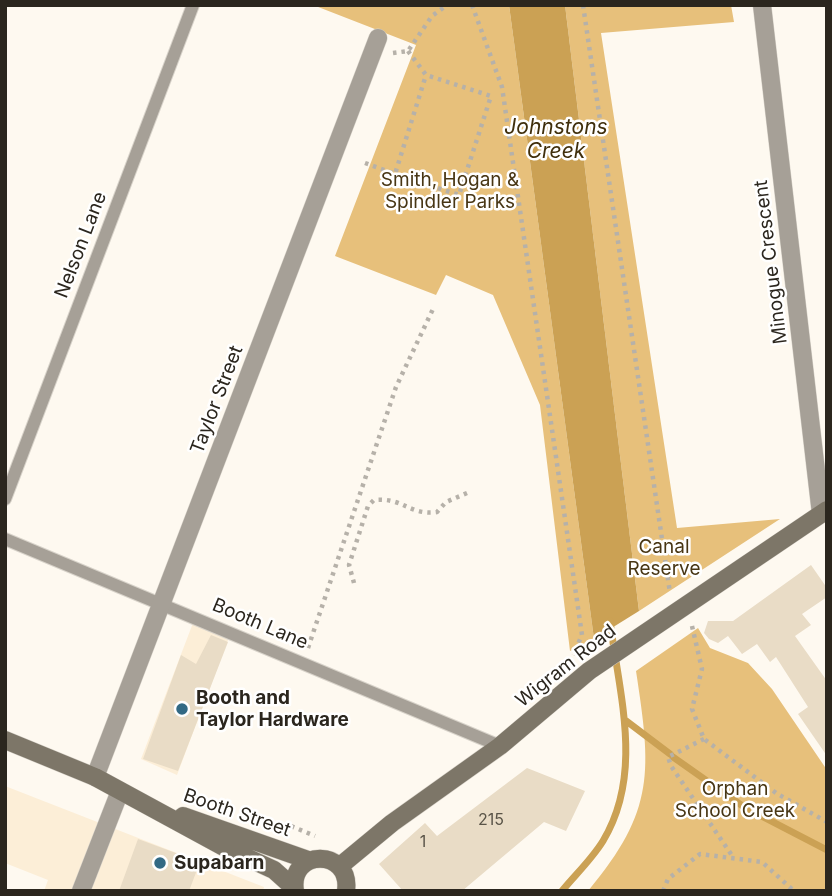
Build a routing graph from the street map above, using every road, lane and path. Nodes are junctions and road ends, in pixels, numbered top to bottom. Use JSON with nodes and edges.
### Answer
{"nodes":[{"id":1,"x":193,"y":5,"type":"edge"},
{"id":2,"x":447,"y":5,"type":"edge"},
{"id":3,"x":472,"y":5,"type":"edge"},
{"id":4,"x":583,"y":5,"type":"edge"},
{"id":5,"x":762,"y":5,"type":"edge"},
{"id":6,"x":378,"y":38,"type":"dead end"},
{"id":7,"x":426,"y":75,"type":"junction"},
{"id":8,"x":365,"y":163,"type":"dead end"},
{"id":9,"x":395,"y":174,"type":"junction"},
{"id":10,"x":433,"y":309,"type":"dead end"},
{"id":11,"x":467,"y":493,"type":"dead end"},
{"id":12,"x":5,"y":499,"type":"edge"},
{"id":13,"x":824,"y":512,"type":"edge"},
{"id":14,"x":5,"y":539,"type":"edge"},
{"id":15,"x":354,"y":583,"type":"dead end"},
{"id":16,"x":670,"y":596,"type":"dead end"},
{"id":17,"x":161,"y":603,"type":"junction"},
{"id":18,"x":692,"y":624,"type":"dead end"},
{"id":19,"x":573,"y":655,"type":"dead end"},
{"id":20,"x":303,"y":662,"type":"junction"},
{"id":21,"x":704,"y":739,"type":"junction"},
{"id":22,"x":5,"y":740,"type":"edge"},
{"id":23,"x":500,"y":746,"type":"junction"},
{"id":24,"x":95,"y":777,"type":"junction"},
{"id":25,"x":120,"y":791,"type":"junction"},
{"id":26,"x":152,"y":807,"type":"junction"},
{"id":27,"x":827,"y":822,"type":"edge"},
{"id":28,"x":291,"y":826,"type":"dead end"},
{"id":29,"x":315,"y":836,"type":"dead end"},
{"id":30,"x":733,"y":857,"type":"junction"},
{"id":31,"x":308,"y":860,"type":"junction"},
{"id":32,"x":340,"y":866,"type":"junction"},
{"id":33,"x":294,"y":889,"type":"edge"},
{"id":34,"x":81,"y":891,"type":"edge"},
{"id":35,"x":346,"y":891,"type":"edge"},
{"id":36,"x":663,"y":891,"type":"edge"},
{"id":37,"x":794,"y":891,"type":"edge"}],
"edges":[{"from":1,"to":12,"type":"lane","name":"Nelson Lane"},
{"from":2,"to":7,"type":"path"},
{"from":3,"to":19,"type":"path"},
{"from":4,"to":16,"type":"path"},
{"from":5,"to":13,"type":"street","name":"Minogue Crescent"},
{"from":6,"to":17,"type":"street","name":"Taylor Street"},
{"from":7,"to":9,"type":"path"},
{"from":7,"to":9,"type":"path"},
{"from":8,"to":9,"type":"path"},
{"from":10,"to":20,"type":"path"},
{"from":11,"to":15,"type":"path"},
{"from":13,"to":23,"type":"main road","name":"Wigram Road"},
{"from":14,"to":17,"type":"lane","name":"Booth Lane"},
{"from":17,"to":20,"type":"lane","name":"Booth Lane"},
{"from":17,"to":24,"type":"street","name":"Taylor Street"},
{"from":18,"to":21,"type":"path"},
{"from":20,"to":23,"type":"lane","name":"Booth Lane"},
{"from":21,"to":27,"type":"path"},
{"from":21,"to":30,"type":"path"},
{"from":22,"to":24,"type":"main road","name":"Booth Street"},
{"from":23,"to":32,"type":"main road","name":"Wigram Road"},
{"from":24,"to":25,"type":"main road","name":"Booth Street"},
{"from":25,"to":26,"type":"main road","name":"Booth Street"},
{"from":25,"to":34,"type":"street"},
{"from":26,"to":31,"type":"main road","name":"Booth Street"},
{"from":26,"to":33,"type":"main road","name":"Booth Street"},
{"from":28,"to":29,"type":"path"},
{"from":30,"to":36,"type":"path"},
{"from":30,"to":37,"type":"path"},
{"from":31,"to":32,"type":"main road","name":"Booth Street"},
{"from":31,"to":33,"type":"main road"},
{"from":32,"to":35,"type":"main road"}]}
